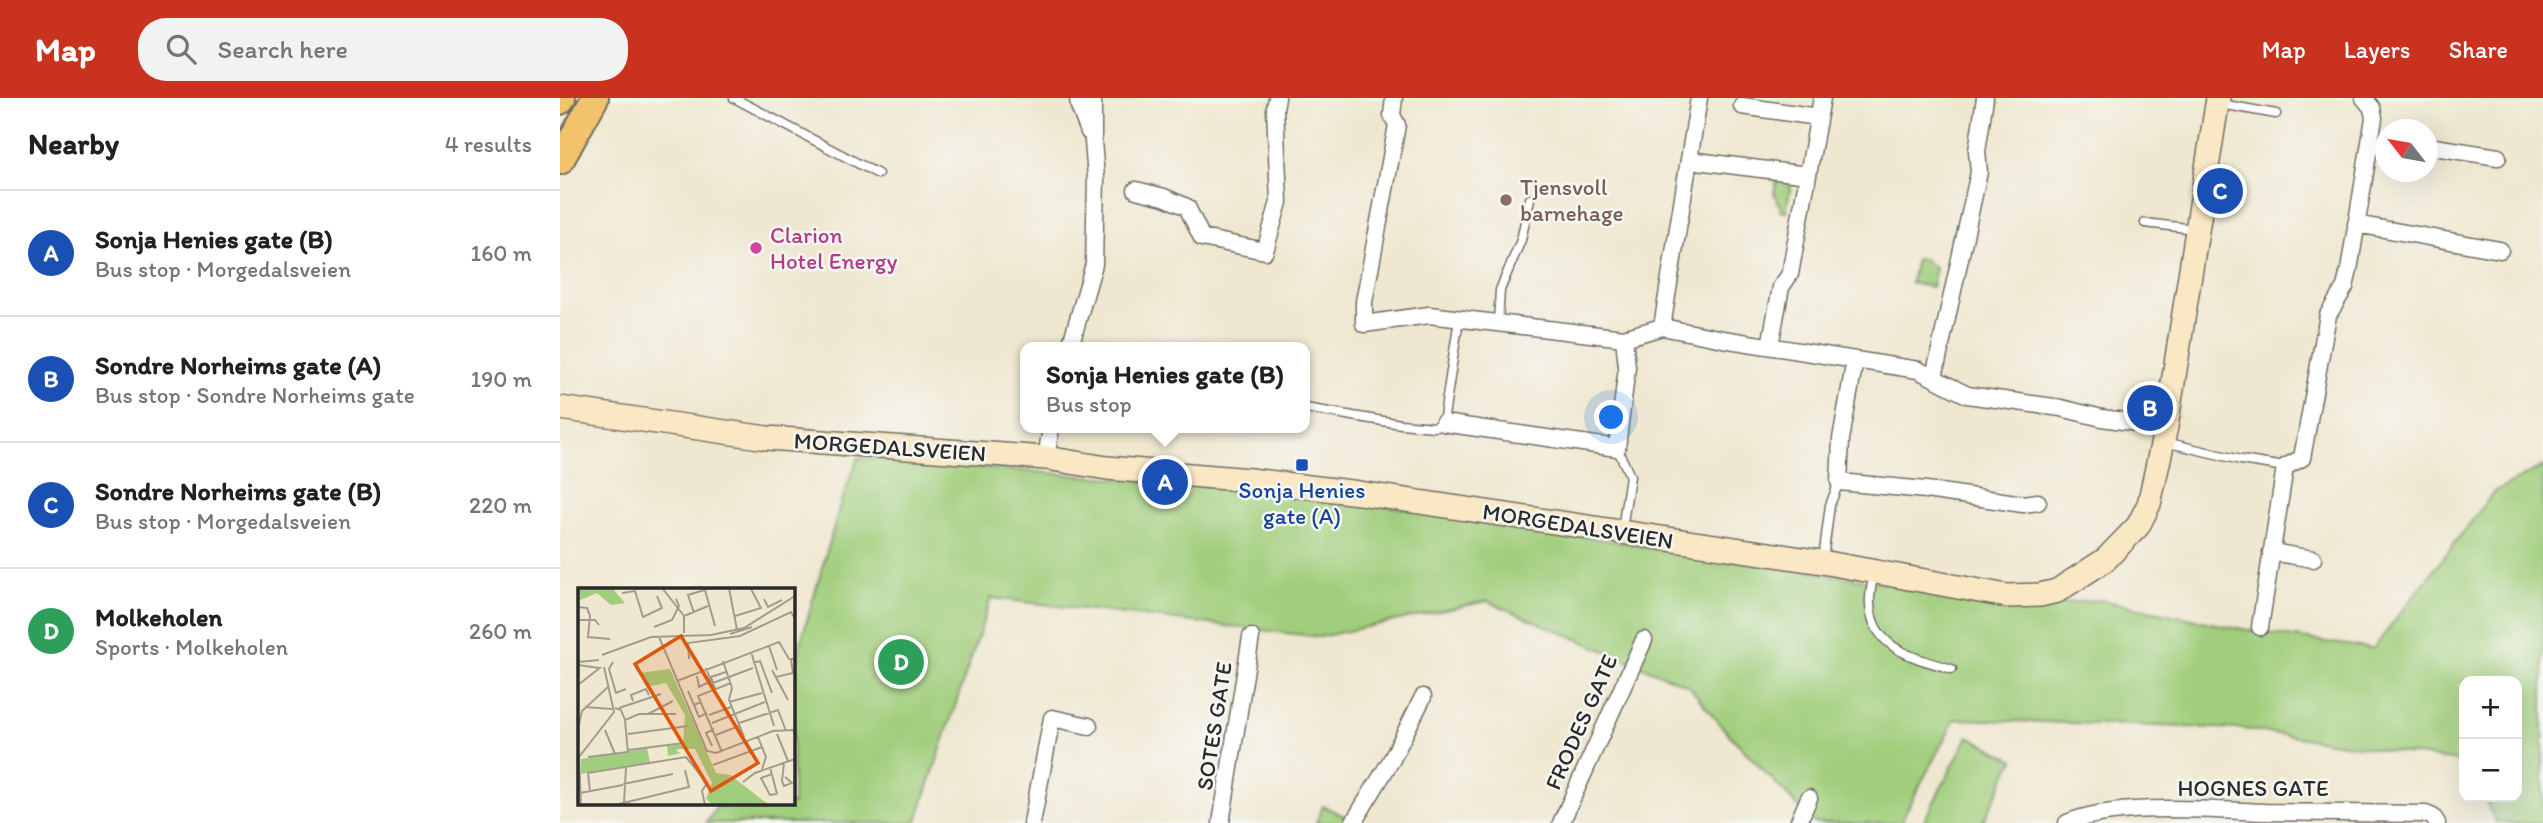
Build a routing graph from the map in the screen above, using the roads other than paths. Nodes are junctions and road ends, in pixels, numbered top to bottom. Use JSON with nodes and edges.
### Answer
{"nodes":[{"id":1,"x":595,"y":98,"type":"edge"},
{"id":2,"x":734,"y":98,"type":"edge"},
{"id":3,"x":1078,"y":98,"type":"edge"},
{"id":4,"x":1093,"y":98,"type":"edge"},
{"id":5,"x":1277,"y":98,"type":"edge"},
{"id":6,"x":1394,"y":98,"type":"edge"},
{"id":7,"x":1699,"y":98,"type":"edge"},
{"id":8,"x":1822,"y":98,"type":"edge"},
{"id":9,"x":1985,"y":98,"type":"edge"},
{"id":10,"x":2364,"y":98,"type":"edge"},
{"id":11,"x":2217,"y":101,"type":"edge"},
{"id":12,"x":1750,"y":104,"type":"edge"},
{"id":13,"x":2276,"y":114,"type":"dead end"},
{"id":14,"x":1818,"y":117,"type":"junction"},
{"id":15,"x":2375,"y":122,"type":"edge"},
{"id":16,"x":1093,"y":141,"type":"junction"},
{"id":17,"x":2438,"y":148,"type":"edge"},
{"id":18,"x":2375,"y":153,"type":"edge"},
{"id":19,"x":2498,"y":157,"type":"dead end"},
{"id":20,"x":1689,"y":160,"type":"junction"},
{"id":21,"x":560,"y":161,"type":"edge"},
{"id":22,"x":877,"y":174,"type":"dead end"},
{"id":23,"x":1808,"y":175,"type":"junction"},
{"id":24,"x":1136,"y":190,"type":"dead end"},
{"id":25,"x":1530,"y":199,"type":"dead end"},
{"id":26,"x":2145,"y":223,"type":"dead end"},
{"id":27,"x":2356,"y":224,"type":"junction"},
{"id":28,"x":2198,"y":230,"type":"junction"},
{"id":29,"x":2500,"y":250,"type":"dead end"},
{"id":30,"x":1459,"y":319,"type":"junction"},
{"id":31,"x":1498,"y":322,"type":"junction"},
{"id":32,"x":1662,"y":327,"type":"junction"},
{"id":33,"x":1624,"y":338,"type":"junction"},
{"id":34,"x":1071,"y":342,"type":"edge"},
{"id":35,"x":1770,"y":346,"type":"junction"},
{"id":36,"x":1855,"y":360,"type":"junction"},
{"id":37,"x":1934,"y":377,"type":"junction"},
{"id":38,"x":560,"y":408,"type":"edge"},
{"id":39,"x":1310,"y":409,"type":"edge"},
{"id":40,"x":1443,"y":423,"type":"junction"},
{"id":41,"x":1050,"y":433,"type":"edge"},
{"id":42,"x":2164,"y":434,"type":"junction"},
{"id":43,"x":1617,"y":448,"type":"junction"},
{"id":44,"x":1046,"y":458,"type":"junction"},
{"id":45,"x":2286,"y":467,"type":"junction"},
{"id":46,"x":1839,"y":482,"type":"junction"},
{"id":47,"x":2038,"y":502,"type":"dead end"},
{"id":48,"x":1621,"y":532,"type":"junction"},
{"id":49,"x":2271,"y":552,"type":"junction"},
{"id":50,"x":2313,"y":559,"type":"dead end"},
{"id":51,"x":1822,"y":562,"type":"junction"},
{"id":52,"x":1874,"y":573,"type":"junction"},
{"id":53,"x":2260,"y":627,"type":"dead end"},
{"id":54,"x":1251,"y":637,"type":"dead end"},
{"id":55,"x":1644,"y":640,"type":"dead end"},
{"id":56,"x":1952,"y":670,"type":"dead end"},
{"id":57,"x":1423,"y":697,"type":"dead end"},
{"id":58,"x":1088,"y":726,"type":"dead end"},
{"id":59,"x":1809,"y":798,"type":"dead end"},
{"id":60,"x":1032,"y":823,"type":"edge"},
{"id":61,"x":1222,"y":823,"type":"edge"},
{"id":62,"x":1353,"y":823,"type":"edge"},
{"id":63,"x":1561,"y":823,"type":"edge"},
{"id":64,"x":1798,"y":823,"type":"edge"},
{"id":65,"x":2067,"y":823,"type":"edge"},
{"id":66,"x":2437,"y":823,"type":"edge"}],
"edges":[{"from":1,"to":21,"type":"main road"},
{"from":2,"to":22,"type":"lane"},
{"from":3,"to":16,"type":"street"},
{"from":4,"to":16,"type":"street"},
{"from":5,"to":24,"type":"street"},
{"from":6,"to":30,"type":"street"},
{"from":7,"to":20,"type":"street"},
{"from":8,"to":14,"type":"street"},
{"from":9,"to":37,"type":"street"},
{"from":10,"to":15,"type":"street"},
{"from":11,"to":13,"type":"lane"},
{"from":11,"to":28,"type":"street","name":"MORGEDALSVEIEN"},
{"from":12,"to":14,"type":"street"},
{"from":14,"to":23,"type":"street"},
{"from":16,"to":34,"type":"street"},
{"from":17,"to":19,"type":"street"},
{"from":18,"to":27,"type":"street"},
{"from":20,"to":23,"type":"street"},
{"from":20,"to":32,"type":"street"},
{"from":23,"to":35,"type":"street"},
{"from":25,"to":31,"type":"lane"},
{"from":26,"to":28,"type":"lane"},
{"from":27,"to":29,"type":"street"},
{"from":27,"to":45,"type":"street"},
{"from":28,"to":42,"type":"street","name":"MORGEDALSVEIEN"},
{"from":30,"to":31,"type":"street"},
{"from":30,"to":40,"type":"lane"},
{"from":31,"to":33,"type":"street"},
{"from":32,"to":33,"type":"street"},
{"from":32,"to":35,"type":"street"},
{"from":33,"to":43,"type":"street"},
{"from":35,"to":36,"type":"street"},
{"from":36,"to":37,"type":"street"},
{"from":36,"to":46,"type":"street"},
{"from":37,"to":42,"type":"street"},
{"from":38,"to":44,"type":"street","name":"MORGEDALSVEIEN"},
{"from":39,"to":40,"type":"lane"},
{"from":40,"to":43,"type":"street"},
{"from":41,"to":44,"type":"street"},
{"from":42,"to":45,"type":"lane"},
{"from":42,"to":52,"type":"street","name":"MORGEDALSVEIEN"},
{"from":43,"to":48,"type":"lane"},
{"from":44,"to":48,"type":"street","name":"MORGEDALSVEIEN"},
{"from":45,"to":49,"type":"street"},
{"from":46,"to":47,"type":"street"},
{"from":46,"to":51,"type":"lane"},
{"from":48,"to":51,"type":"street","name":"MORGEDALSVEIEN"},
{"from":49,"to":50,"type":"street"},
{"from":49,"to":53,"type":"street"},
{"from":51,"to":52,"type":"street","name":"MORGEDALSVEIEN"},
{"from":52,"to":56,"type":"lane"},
{"from":54,"to":61,"type":"street","name":"SOTES GATE"},
{"from":55,"to":63,"type":"street","name":"FRODES GATE"},
{"from":57,"to":62,"type":"street"},
{"from":58,"to":60,"type":"street"},
{"from":59,"to":64,"type":"street"},
{"from":65,"to":66,"type":"street","name":"HOGNES GATE"}]}
